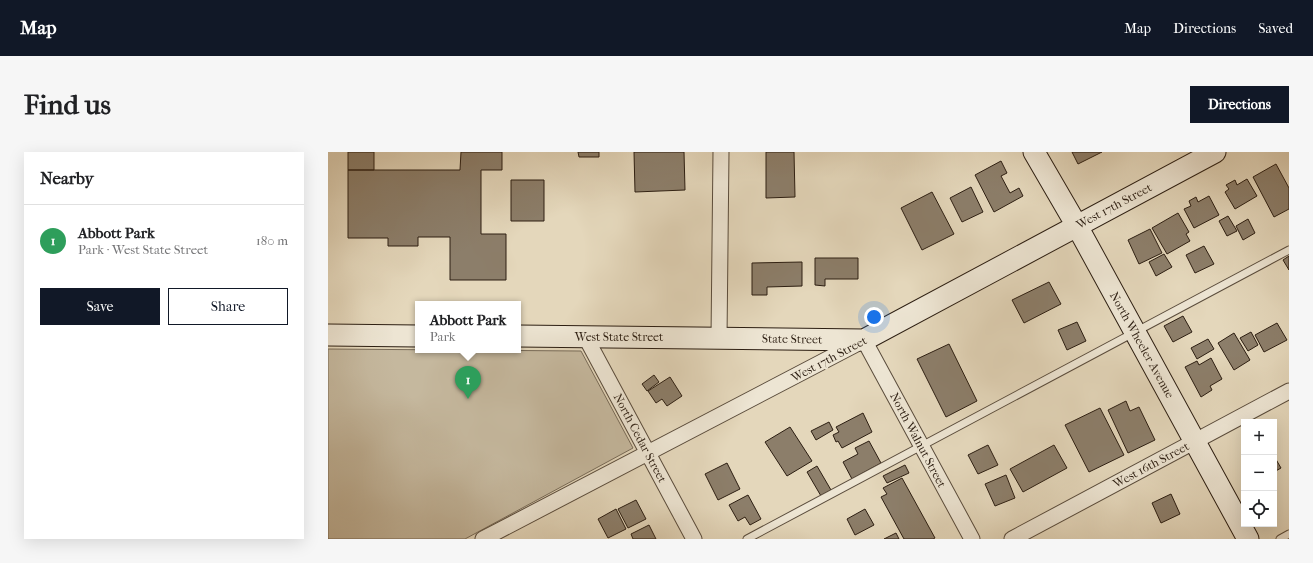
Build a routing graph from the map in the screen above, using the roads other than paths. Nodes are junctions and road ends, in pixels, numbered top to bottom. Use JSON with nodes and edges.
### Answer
{"nodes":[{"id":1,"x":720,"y":152,"type":"edge"},
{"id":2,"x":1034,"y":152,"type":"edge"},
{"id":3,"x":1215,"y":152,"type":"edge"},
{"id":4,"x":1077,"y":226,"type":"junction"},
{"id":5,"x":1289,"y":250,"type":"edge"},
{"id":6,"x":1135,"y":332,"type":"junction"},
{"id":7,"x":328,"y":335,"type":"edge"},
{"id":8,"x":415,"y":336,"type":"edge"},
{"id":9,"x":521,"y":336,"type":"edge"},
{"id":10,"x":585,"y":336,"type":"junction"},
{"id":11,"x":719,"y":338,"type":"junction"},
{"id":12,"x":864,"y":340,"type":"junction"},
{"id":13,"x":1289,"y":391,"type":"edge"},
{"id":14,"x":1194,"y":442,"type":"junction"},
{"id":15,"x":921,"y":446,"type":"junction"},
{"id":16,"x":648,"y":453,"type":"junction"},
{"id":17,"x":1289,"y":534,"type":"edge"},
{"id":18,"x":483,"y":539,"type":"edge"},
{"id":19,"x":694,"y":539,"type":"edge"},
{"id":20,"x":747,"y":539,"type":"edge"},
{"id":21,"x":972,"y":539,"type":"edge"},
{"id":22,"x":1012,"y":539,"type":"edge"},
{"id":23,"x":1248,"y":539,"type":"edge"},
{"id":24,"x":1280,"y":539,"type":"edge"}],
"edges":[{"from":1,"to":11,"type":"street"},
{"from":2,"to":4,"type":"street","name":"North Wheeler Avenue"},
{"from":3,"to":4,"type":"street","name":"West 17th Street"},
{"from":4,"to":6,"type":"street","name":"North Wheeler Avenue"},
{"from":4,"to":12,"type":"street","name":"West 17th Street"},
{"from":5,"to":6,"type":"lane"},
{"from":6,"to":14,"type":"street","name":"North Wheeler Avenue"},
{"from":6,"to":15,"type":"lane"},
{"from":7,"to":8,"type":"street"},
{"from":9,"to":10,"type":"street","name":"West State Street"},
{"from":10,"to":11,"type":"street","name":"West State Street"},
{"from":10,"to":16,"type":"street","name":"North Cedar Street"},
{"from":11,"to":12,"type":"street","name":"State Street"},
{"from":12,"to":15,"type":"street","name":"North Walnut Street"},
{"from":12,"to":16,"type":"street","name":"West 17th Street"},
{"from":13,"to":14,"type":"street","name":"West 16th Street"},
{"from":14,"to":22,"type":"street","name":"West 16th Street"},
{"from":14,"to":23,"type":"street","name":"North Wheeler Avenue"},
{"from":15,"to":20,"type":"lane"},
{"from":15,"to":21,"type":"street","name":"North Walnut Street"},
{"from":16,"to":18,"type":"street","name":"West 17th Street"},
{"from":16,"to":19,"type":"street","name":"North Cedar Street"},
{"from":17,"to":24,"type":"lane"}]}
